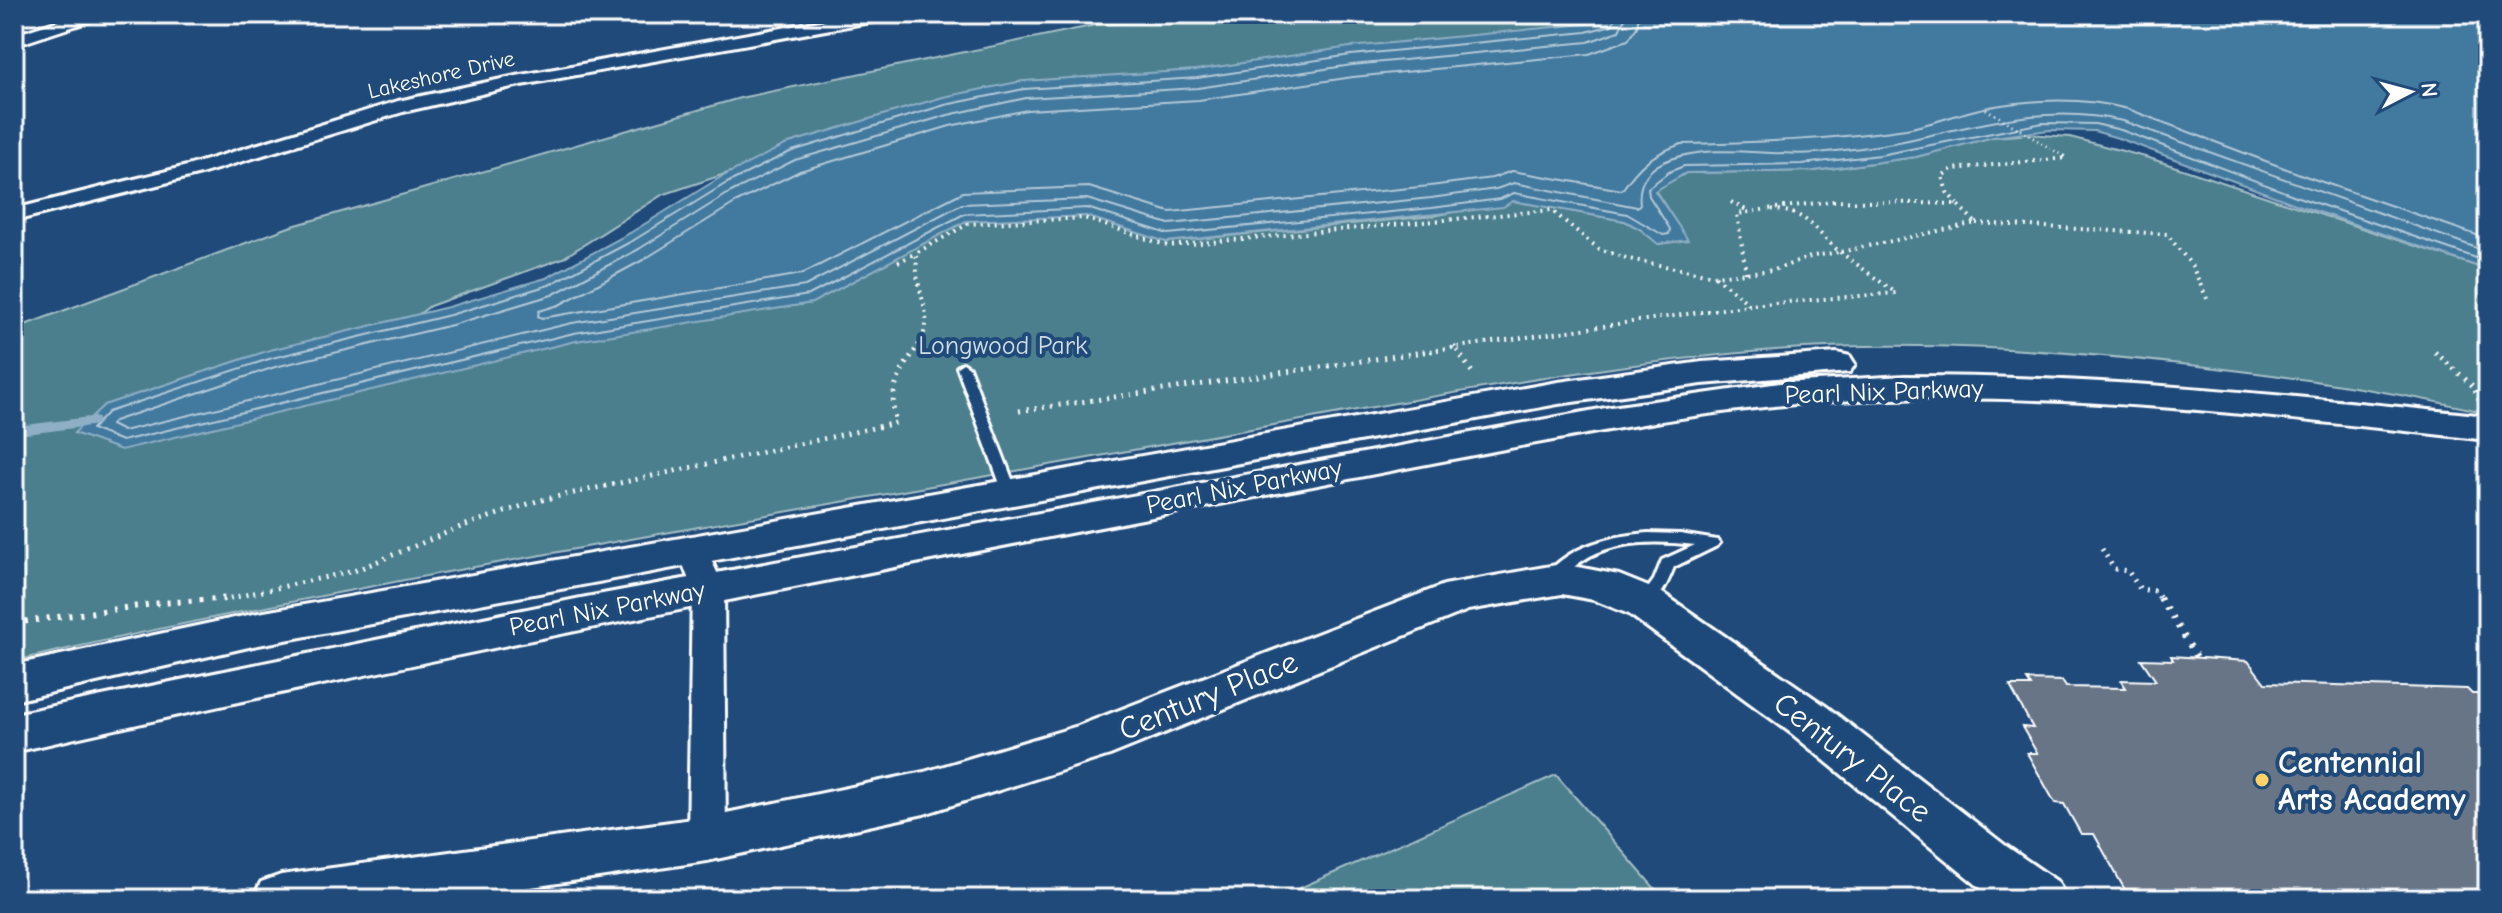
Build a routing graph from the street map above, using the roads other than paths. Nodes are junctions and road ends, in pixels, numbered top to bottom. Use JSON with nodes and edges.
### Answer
{"nodes":[{"id":1,"x":96,"y":14,"type":"edge"},
{"id":2,"x":886,"y":14,"type":"edge"},
{"id":3,"x":14,"y":41,"type":"edge"},
{"id":4,"x":14,"y":215,"type":"edge"},
{"id":5,"x":963,"y":367,"type":"dead end"},
{"id":6,"x":2486,"y":421,"type":"edge"},
{"id":7,"x":1010,"y":492,"type":"junction"},
{"id":8,"x":701,"y":569,"type":"junction"},
{"id":9,"x":1548,"y":579,"type":"junction"},
{"id":10,"x":1645,"y":603,"type":"junction"},
{"id":11,"x":14,"y":683,"type":"edge"},
{"id":12,"x":14,"y":733,"type":"edge"},
{"id":13,"x":707,"y":839,"type":"junction"},
{"id":14,"x":382,"y":892,"type":"edge"},
{"id":15,"x":281,"y":899,"type":"edge"},
{"id":16,"x":2038,"y":899,"type":"edge"}],
"edges":[{"from":1,"to":3,"type":"street"},
{"from":2,"to":4,"type":"street","name":"Lakeshore Drive"},
{"from":5,"to":7,"type":"lane"},
{"from":6,"to":7,"type":"street","name":"Pearl Nix Parkway"},
{"from":6,"to":8,"type":"street","name":"Pearl Nix Parkway"},
{"from":7,"to":8,"type":"street","name":"Pearl Nix Parkway"},
{"from":8,"to":11,"type":"street","name":"Pearl Nix Parkway"},
{"from":8,"to":12,"type":"street","name":"Pearl Nix Parkway"},
{"from":8,"to":13,"type":"street"},
{"from":9,"to":10,"type":"street","name":"Century Place"},
{"from":9,"to":10,"type":"lane"},
{"from":9,"to":13,"type":"street","name":"Century Place"},
{"from":10,"to":16,"type":"street","name":"Century Place"},
{"from":13,"to":14,"type":"street","name":"Century Place"},
{"from":14,"to":15,"type":"street","name":"Century Place"}]}
